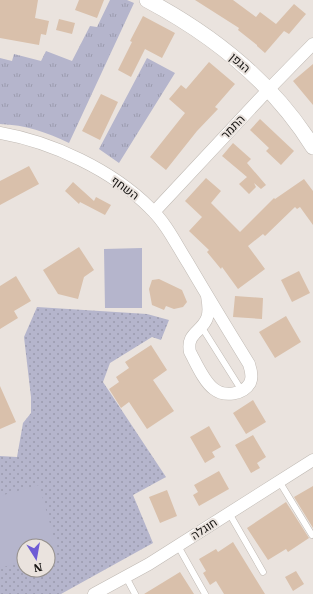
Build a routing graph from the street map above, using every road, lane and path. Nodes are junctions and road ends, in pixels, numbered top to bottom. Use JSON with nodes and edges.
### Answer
{"nodes":[{"id":1,"x":147,"y":0,"type":"edge"},
{"id":2,"x":313,"y":44,"type":"edge"},
{"id":3,"x":268,"y":90,"type":"junction"},
{"id":4,"x":0,"y":133,"type":"edge"},
{"id":5,"x":313,"y":147,"type":"edge"},
{"id":6,"x":154,"y":212,"type":"junction"},
{"id":7,"x":208,"y":296,"type":"junction"},
{"id":8,"x":201,"y":326,"type":"junction"},
{"id":9,"x":242,"y":391,"type":"junction"},
{"id":10,"x":313,"y":460,"type":"edge"},
{"id":11,"x":279,"y":481,"type":"junction"},
{"id":12,"x":229,"y":513,"type":"junction"},
{"id":13,"x":312,"y":535,"type":"edge"},
{"id":14,"x":178,"y":546,"type":"junction"},
{"id":15,"x":263,"y":572,"type":"dead end"},
{"id":16,"x":126,"y":577,"type":"junction"},
{"id":17,"x":94,"y":594,"type":"edge"},
{"id":18,"x":135,"y":594,"type":"edge"},
{"id":19,"x":205,"y":594,"type":"edge"}],
"edges":[{"from":1,"to":3,"type":"street","name":"הגפן"},
{"from":2,"to":3,"type":"street","name":"התמר"},
{"from":3,"to":5,"type":"street","name":"הגפן"},
{"from":3,"to":6,"type":"street","name":"התמר"},
{"from":4,"to":6,"type":"street","name":"השחף"},
{"from":6,"to":7,"type":"street","name":"השחף"},
{"from":7,"to":8,"type":"street"},
{"from":7,"to":9,"type":"street","name":"השחף"},
{"from":8,"to":9,"type":"lane"},
{"from":8,"to":9,"type":"street"},
{"from":10,"to":11,"type":"street","name":"חוגלה"},
{"from":11,"to":12,"type":"street","name":"חוגלה"},
{"from":11,"to":13,"type":"lane"},
{"from":12,"to":14,"type":"street","name":"חוגלה"},
{"from":12,"to":15,"type":"lane"},
{"from":14,"to":16,"type":"street","name":"חוגלה"},
{"from":14,"to":19,"type":"lane"},
{"from":16,"to":17,"type":"street","name":"חוגלה"},
{"from":16,"to":18,"type":"lane"}]}
